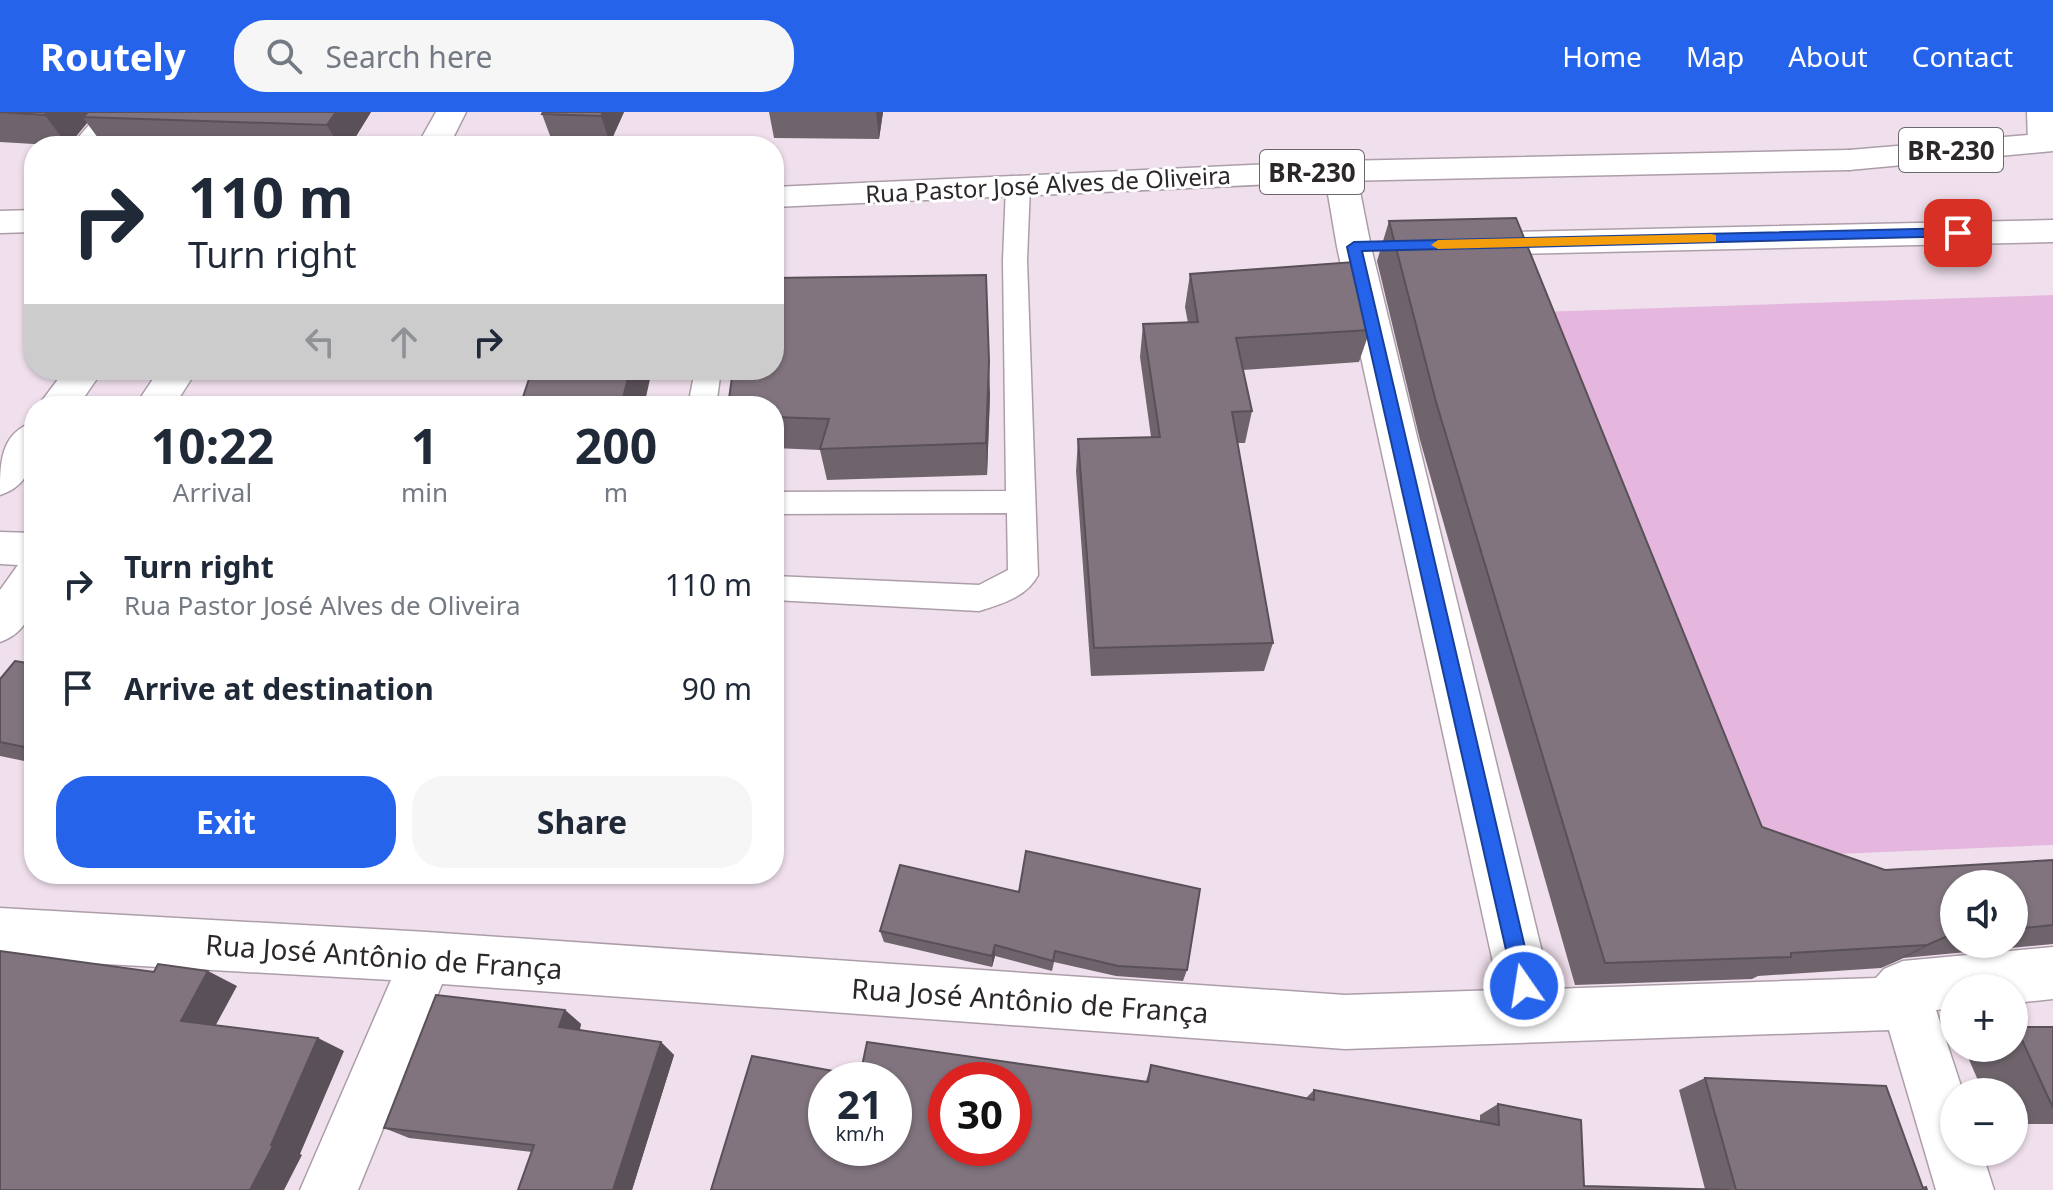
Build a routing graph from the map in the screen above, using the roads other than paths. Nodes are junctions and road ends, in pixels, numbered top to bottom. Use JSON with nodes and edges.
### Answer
{"nodes":[{"id":1,"x":116,"y":112,"type":"edge"},
{"id":2,"x":451,"y":112,"type":"edge"},
{"id":3,"x":96,"y":136,"type":"edge"},
{"id":4,"x":438,"y":136,"type":"edge"},
{"id":5,"x":2048,"y":140,"type":"edge"},
{"id":6,"x":1340,"y":171,"type":"junction"},
{"id":7,"x":1018,"y":186,"type":"junction"},
{"id":8,"x":784,"y":197,"type":"edge"},
{"id":9,"x":2053,"y":231,"type":"edge"},
{"id":10,"x":1434,"y":245,"type":"edge"},
{"id":11,"x":77,"y":380,"type":"edge"},
{"id":12,"x":65,"y":396,"type":"edge"},
{"id":13,"x":24,"y":449,"type":"edge"},
{"id":14,"x":0,"y":480,"type":"edge"},
{"id":15,"x":1021,"y":502,"type":"junction"},
{"id":16,"x":784,"y":503,"type":"edge"},
{"id":17,"x":0,"y":548,"type":"edge"},
{"id":18,"x":24,"y":549,"type":"edge"},
{"id":19,"x":784,"y":588,"type":"edge"},
{"id":20,"x":24,"y":590,"type":"edge"},
{"id":21,"x":0,"y":624,"type":"edge"},
{"id":22,"x":0,"y":933,"type":"edge"},
{"id":23,"x":427,"y":957,"type":"junction"},
{"id":24,"x":2053,"y":973,"type":"edge"},
{"id":25,"x":1903,"y":987,"type":"junction"},
{"id":26,"x":1531,"y":1017,"type":"junction"},
{"id":27,"x":329,"y":1190,"type":"edge"},
{"id":28,"x":1965,"y":1190,"type":"edge"}],
"edges":[{"from":1,"to":3,"type":"main road"},
{"from":2,"to":4,"type":"main road"},
{"from":5,"to":6,"type":"main road","name":"Rua Pastor José Alves de Oliveira","number":"BR-230"},
{"from":6,"to":7,"type":"main road","name":"Rua Pastor José Alves de Oliveira","number":"BR-230"},
{"from":6,"to":26,"type":"main road"},
{"from":7,"to":8,"type":"main road","name":"Rua Pastor José Alves de Oliveira","number":"BR-230"},
{"from":7,"to":15,"type":"lane"},
{"from":9,"to":10,"type":"main road"},
{"from":11,"to":12,"type":"main road"},
{"from":13,"to":14,"type":"main road"},
{"from":15,"to":16,"type":"lane"},
{"from":15,"to":19,"type":"lane"},
{"from":17,"to":18,"type":"main road"},
{"from":20,"to":21,"type":"main road"},
{"from":22,"to":23,"type":"main road","name":"Rua José Antônio de França"},
{"from":23,"to":26,"type":"main road","name":"Rua José Antônio de França"},
{"from":23,"to":27,"type":"main road"},
{"from":24,"to":25,"type":"main road","name":"Rua José Antônio de França"},
{"from":25,"to":26,"type":"main road","name":"Rua José Antônio de França"},
{"from":25,"to":28,"type":"main road"}]}
